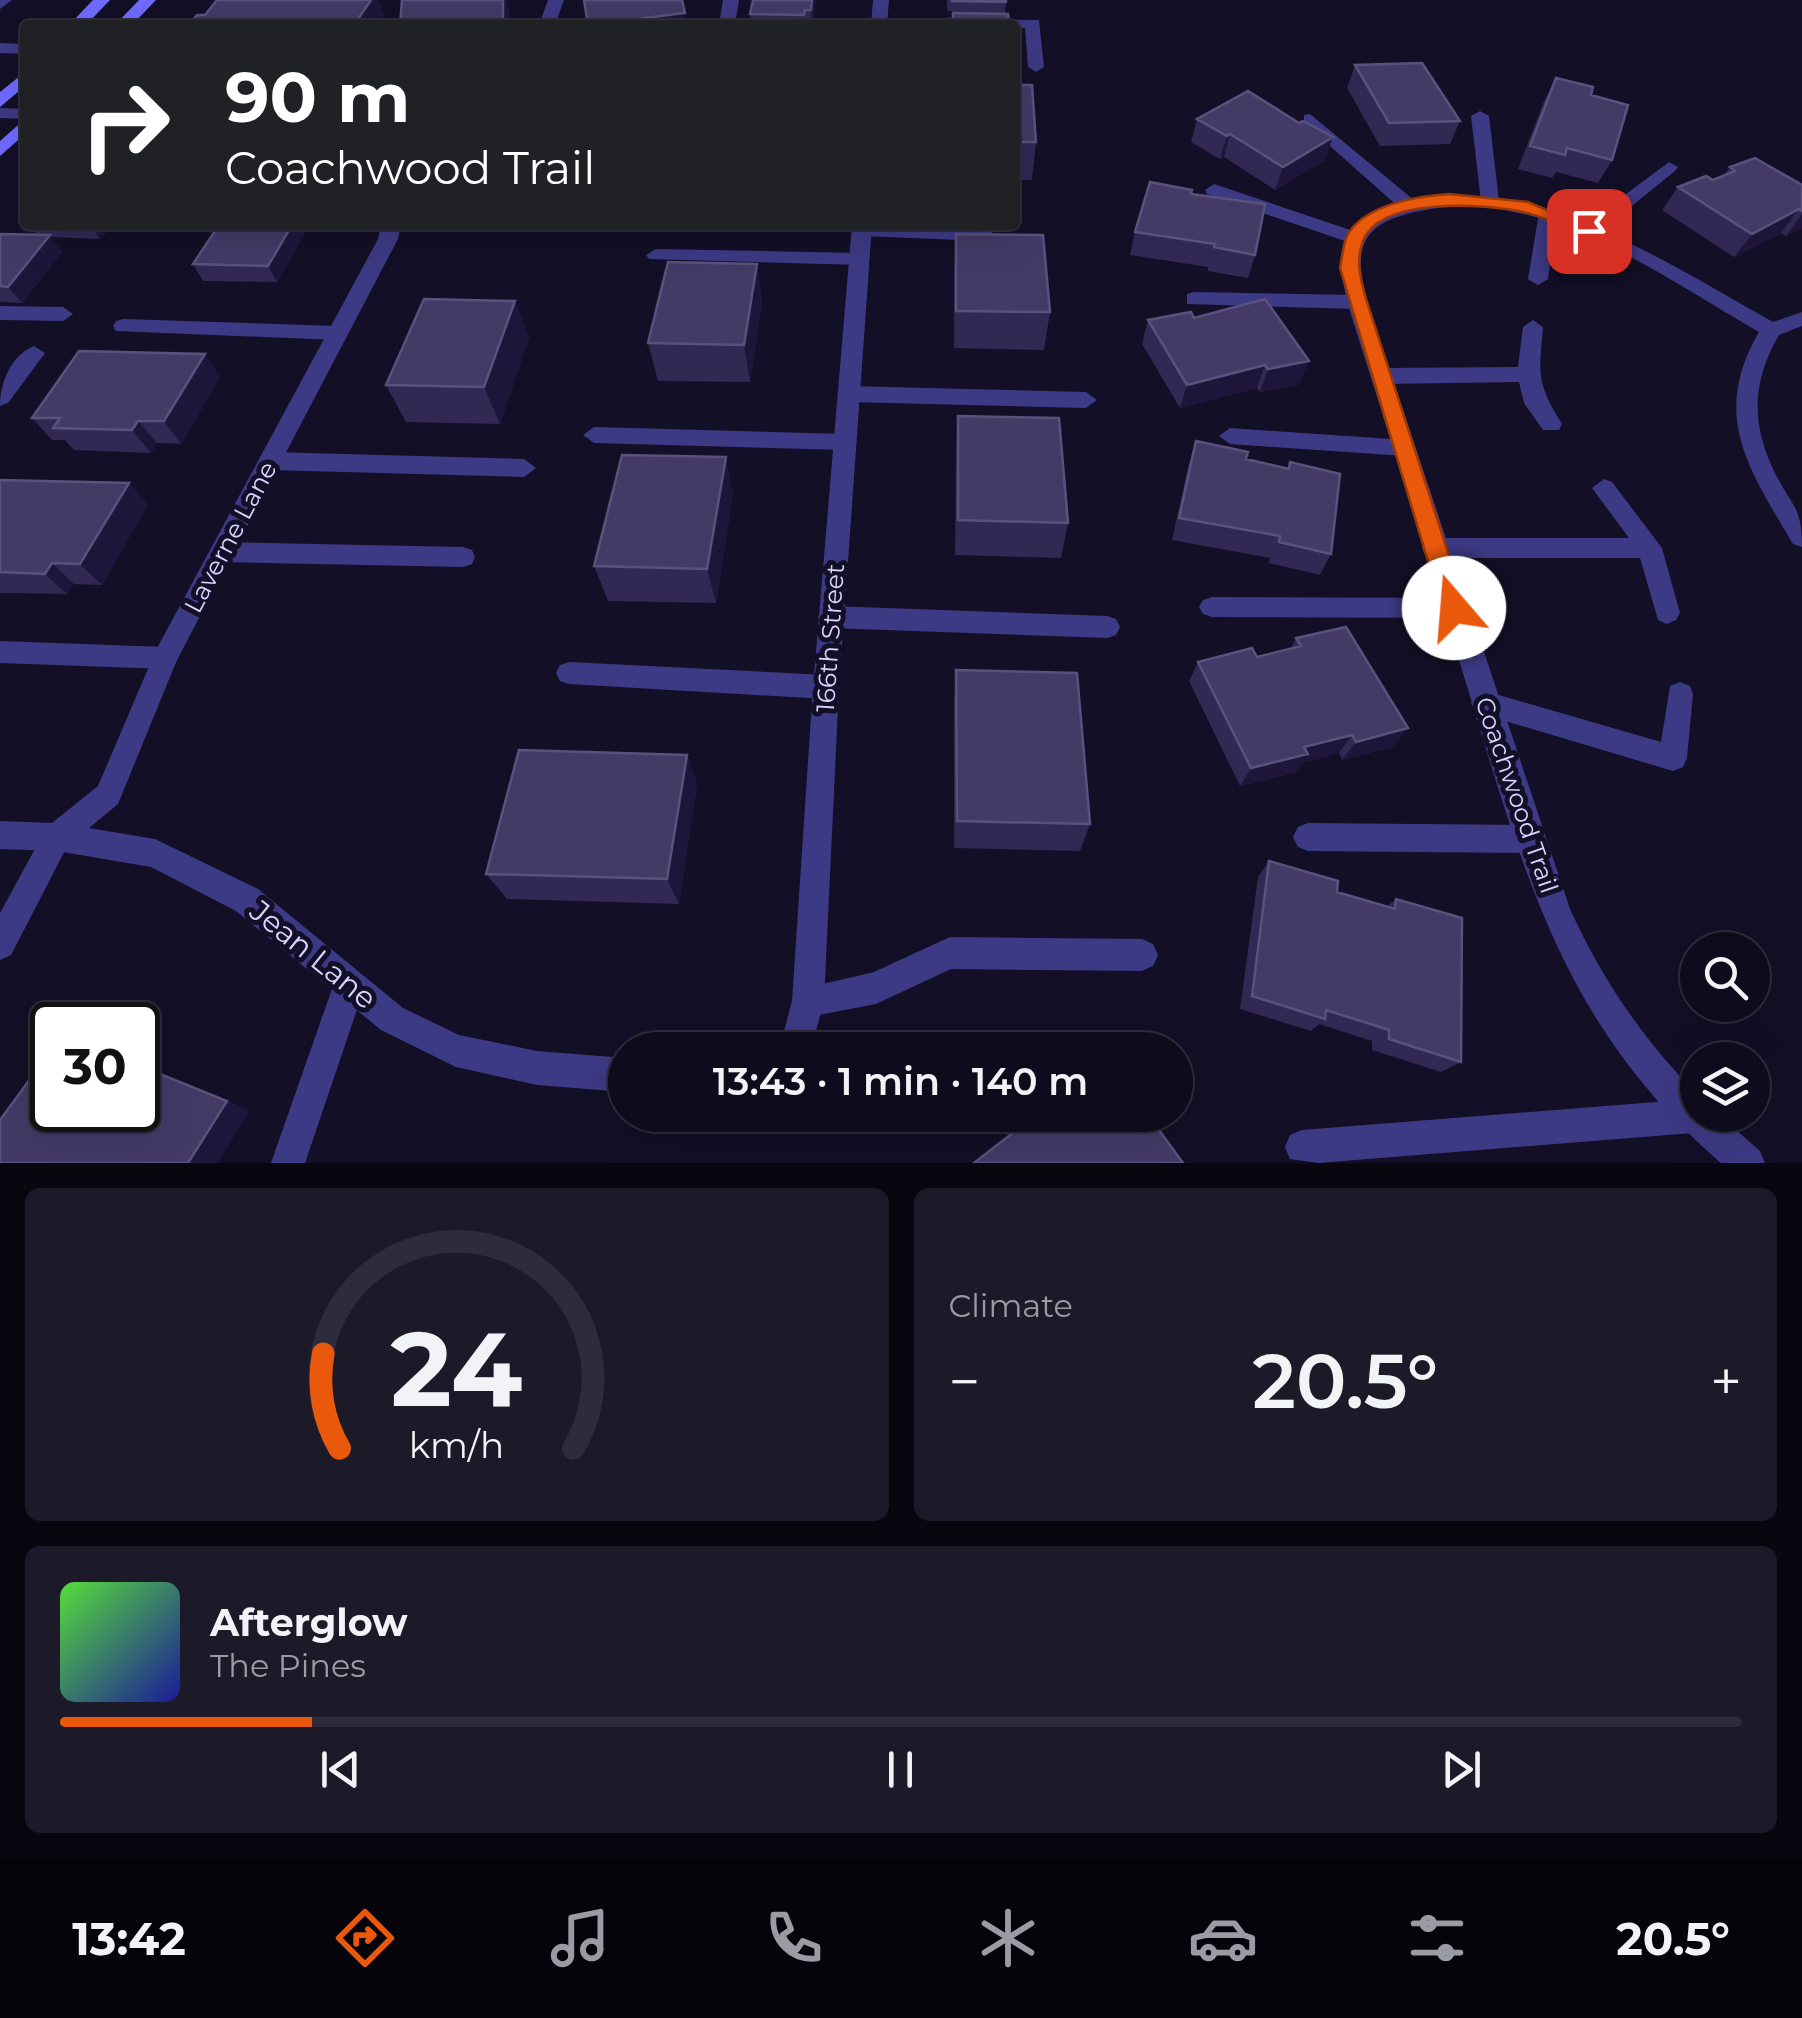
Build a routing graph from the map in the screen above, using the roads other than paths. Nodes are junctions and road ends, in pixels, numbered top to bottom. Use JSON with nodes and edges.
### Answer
{"nodes":[{"id":1,"x":102,"y":0,"type":"edge"},
{"id":2,"x":148,"y":0,"type":"edge"},
{"id":3,"x":82,"y":20,"type":"edge"},
{"id":4,"x":129,"y":20,"type":"edge"},
{"id":5,"x":1020,"y":24,"type":"edge"},
{"id":6,"x":1036,"y":67,"type":"dead end"},
{"id":7,"x":20,"y":82,"type":"edge"},
{"id":8,"x":0,"y":102,"type":"edge"},
{"id":9,"x":1480,"y":116,"type":"dead end"},
{"id":10,"x":1310,"y":119,"type":"dead end"},
{"id":11,"x":20,"y":129,"type":"edge"},
{"id":12,"x":0,"y":151,"type":"edge"},
{"id":13,"x":1668,"y":167,"type":"dead end"},
{"id":14,"x":1214,"y":190,"type":"dead end"},
{"id":15,"x":1490,"y":200,"type":"junction"},
{"id":16,"x":1408,"y":205,"type":"junction"},
{"id":17,"x":1548,"y":213,"type":"junction"},
{"id":18,"x":389,"y":230,"type":"edge"},
{"id":19,"x":862,"y":230,"type":"edge"},
{"id":20,"x":897,"y":230,"type":"edge"},
{"id":21,"x":1589,"y":231,"type":"junction"},
{"id":22,"x":1002,"y":236,"type":"edge"},
{"id":23,"x":1355,"y":238,"type":"junction"},
{"id":24,"x":656,"y":256,"type":"dead end"},
{"id":25,"x":860,"y":259,"type":"junction"},
{"id":26,"x":1538,"y":279,"type":"dead end"},
{"id":27,"x":1194,"y":299,"type":"dead end"},
{"id":28,"x":1358,"y":302,"type":"junction"},
{"id":29,"x":0,"y":313,"type":"edge"},
{"id":30,"x":63,"y":314,"type":"dead end"},
{"id":31,"x":1802,"y":319,"type":"edge"},
{"id":32,"x":124,"y":326,"type":"dead end"},
{"id":33,"x":1533,"y":327,"type":"dead end"},
{"id":34,"x":1771,"y":330,"type":"junction"},
{"id":35,"x":338,"y":333,"type":"junction"},
{"id":36,"x":34,"y":353,"type":"dead end"},
{"id":37,"x":1528,"y":374,"type":"junction"},
{"id":38,"x":1382,"y":376,"type":"junction"},
{"id":39,"x":848,"y":394,"type":"junction"},
{"id":40,"x":0,"y":398,"type":"edge"},
{"id":41,"x":1086,"y":400,"type":"dead end"},
{"id":42,"x":1552,"y":424,"type":"dead end"},
{"id":43,"x":594,"y":436,"type":"dead end"},
{"id":44,"x":1230,"y":436,"type":"dead end"},
{"id":45,"x":845,"y":442,"type":"junction"},
{"id":46,"x":1405,"y":448,"type":"junction"},
{"id":47,"x":270,"y":461,"type":"junction"},
{"id":48,"x":524,"y":468,"type":"dead end"},
{"id":49,"x":1604,"y":488,"type":"dead end"},
{"id":50,"x":1802,"y":538,"type":"edge"},
{"id":51,"x":1434,"y":548,"type":"junction"},
{"id":52,"x":1650,"y":548,"type":"junction"},
{"id":53,"x":222,"y":552,"type":"junction"},
{"id":54,"x":464,"y":557,"type":"dead end"},
{"id":55,"x":1212,"y":608,"type":"dead end"},
{"id":56,"x":1454,"y":608,"type":"junction"},
{"id":57,"x":1667,"y":613,"type":"dead end"},
{"id":58,"x":831,"y":617,"type":"junction"},
{"id":59,"x":1107,"y":627,"type":"dead end"},
{"id":60,"x":0,"y":652,"type":"edge"},
{"id":61,"x":166,"y":658,"type":"junction"},
{"id":62,"x":570,"y":673,"type":"dead end"},
{"id":63,"x":826,"y":687,"type":"junction"},
{"id":64,"x":1680,"y":694,"type":"dead end"},
{"id":65,"x":1485,"y":703,"type":"junction"},
{"id":66,"x":0,"y":835,"type":"edge"},
{"id":67,"x":58,"y":837,"type":"junction"},
{"id":68,"x":1308,"y":837,"type":"dead end"},
{"id":69,"x":1530,"y":839,"type":"junction"},
{"id":70,"x":0,"y":944,"type":"edge"},
{"id":71,"x":1142,"y":955,"type":"dead end"},
{"id":72,"x":350,"y":986,"type":"junction"},
{"id":73,"x":808,"y":1001,"type":"junction"},
{"id":74,"x":800,"y":1032,"type":"edge"},
{"id":75,"x":608,"y":1074,"type":"edge"},
{"id":76,"x":1680,"y":1103,"type":"edge"},
{"id":77,"x":1680,"y":1117,"type":"edge"},
{"id":78,"x":1711,"y":1132,"type":"edge"},
{"id":79,"x":1302,"y":1147,"type":"dead end"},
{"id":80,"x":288,"y":1163,"type":"edge"},
{"id":81,"x":1748,"y":1163,"type":"edge"}],
"edges":[{"from":1,"to":3,"type":"main road"},
{"from":2,"to":4,"type":"main road"},
{"from":5,"to":6,"type":"street"},
{"from":7,"to":8,"type":"main road"},
{"from":9,"to":15,"type":"street"},
{"from":10,"to":16,"type":"street"},
{"from":11,"to":12,"type":"main road"},
{"from":13,"to":21,"type":"street"},
{"from":14,"to":23,"type":"street"},
{"from":15,"to":16,"type":"street"},
{"from":15,"to":17,"type":"street"},
{"from":16,"to":23,"type":"street"},
{"from":17,"to":21,"type":"street"},
{"from":17,"to":26,"type":"street"},
{"from":18,"to":35,"type":"street","name":"Laverne Lane"},
{"from":19,"to":25,"type":"street","name":"166th Street"},
{"from":20,"to":22,"type":"street"},
{"from":21,"to":34,"type":"street"},
{"from":23,"to":28,"type":"street","name":"Coachwood Trail"},
{"from":24,"to":25,"type":"street"},
{"from":25,"to":39,"type":"street","name":"166th Street"},
{"from":27,"to":28,"type":"street"},
{"from":28,"to":38,"type":"street","name":"Coachwood Trail"},
{"from":29,"to":30,"type":"street"},
{"from":31,"to":34,"type":"street"},
{"from":32,"to":35,"type":"street"},
{"from":33,"to":37,"type":"street"},
{"from":34,"to":50,"type":"street"},
{"from":35,"to":47,"type":"street","name":"Laverne Lane"},
{"from":36,"to":40,"type":"street"},
{"from":37,"to":38,"type":"street"},
{"from":37,"to":42,"type":"street"},
{"from":38,"to":46,"type":"street","name":"Coachwood Trail"},
{"from":39,"to":41,"type":"street"},
{"from":39,"to":45,"type":"street","name":"166th Street"},
{"from":43,"to":45,"type":"street"},
{"from":44,"to":46,"type":"street"},
{"from":45,"to":58,"type":"street","name":"166th Street"},
{"from":46,"to":51,"type":"street","name":"Coachwood Trail"},
{"from":47,"to":48,"type":"street"},
{"from":47,"to":53,"type":"street","name":"Laverne Lane"},
{"from":49,"to":52,"type":"street"},
{"from":51,"to":52,"type":"street"},
{"from":51,"to":56,"type":"street","name":"Coachwood Trail"},
{"from":52,"to":57,"type":"street"},
{"from":53,"to":54,"type":"street"},
{"from":53,"to":61,"type":"street","name":"Laverne Lane"},
{"from":55,"to":56,"type":"street"},
{"from":56,"to":65,"type":"street","name":"Coachwood Trail"},
{"from":58,"to":59,"type":"street"},
{"from":58,"to":63,"type":"street","name":"166th Street"},
{"from":60,"to":61,"type":"street"},
{"from":61,"to":67,"type":"street","name":"Laverne Lane"},
{"from":62,"to":63,"type":"street"},
{"from":63,"to":73,"type":"street","name":"166th Street"},
{"from":64,"to":65,"type":"street"},
{"from":65,"to":69,"type":"street","name":"Coachwood Trail"},
{"from":66,"to":67,"type":"street","name":"Jean Lane"},
{"from":67,"to":70,"type":"street"},
{"from":67,"to":72,"type":"street","name":"Jean Lane"},
{"from":68,"to":69,"type":"street"},
{"from":69,"to":76,"type":"street","name":"Coachwood Trail"},
{"from":71,"to":73,"type":"street"},
{"from":72,"to":75,"type":"street","name":"Jean Lane"},
{"from":72,"to":80,"type":"street"},
{"from":73,"to":74,"type":"street","name":"166th Street"},
{"from":77,"to":79,"type":"street"},
{"from":78,"to":81,"type":"street","name":"Coachwood Trail"}]}
